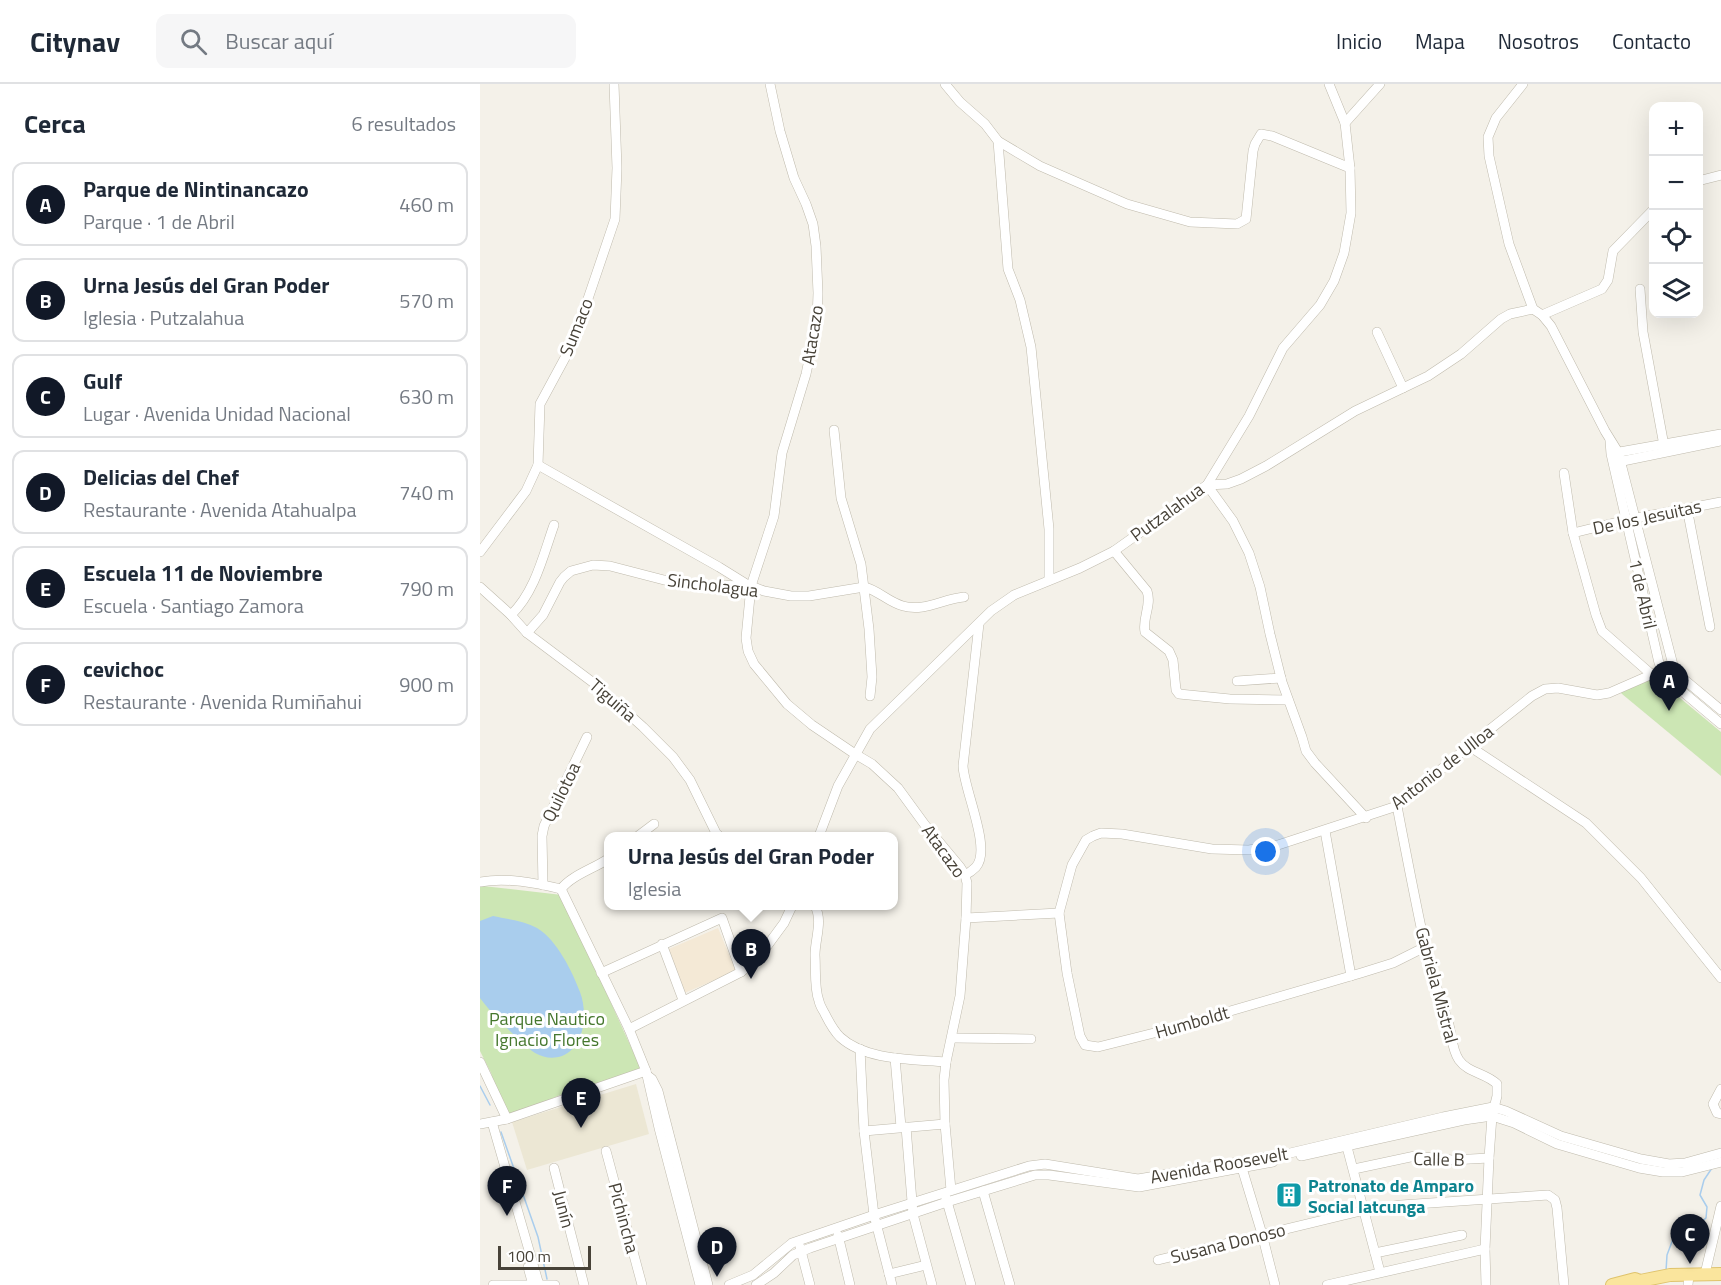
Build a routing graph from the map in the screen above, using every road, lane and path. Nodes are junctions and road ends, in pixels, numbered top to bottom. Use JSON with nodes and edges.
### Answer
{"nodes":[{"id":1,"x":614,"y":84,"type":"edge"},
{"id":2,"x":770,"y":84,"type":"edge"},
{"id":3,"x":945,"y":84,"type":"edge"},
{"id":4,"x":1329,"y":84,"type":"edge"},
{"id":5,"x":1380,"y":84,"type":"edge"},
{"id":6,"x":1522,"y":84,"type":"edge"},
{"id":7,"x":1345,"y":123,"type":"junction"},
{"id":8,"x":998,"y":141,"type":"junction"},
{"id":9,"x":1350,"y":168,"type":"junction"},
{"id":10,"x":1721,"y":175,"type":"edge"},
{"id":11,"x":1703,"y":180,"type":"edge"},
{"id":12,"x":1652,"y":210,"type":"edge"},
{"id":13,"x":1640,"y":289,"type":"dead end"},
{"id":14,"x":1533,"y":309,"type":"junction"},
{"id":15,"x":1542,"y":315,"type":"junction"},
{"id":16,"x":1377,"y":332,"type":"dead end"},
{"id":17,"x":1403,"y":388,"type":"junction"},
{"id":18,"x":834,"y":430,"type":"dead end"},
{"id":19,"x":1721,"y":434,"type":"edge"},
{"id":20,"x":1721,"y":441,"type":"edge"},
{"id":21,"x":1664,"y":448,"type":"junction"},
{"id":22,"x":1616,"y":457,"type":"junction"},
{"id":23,"x":538,"y":465,"type":"junction"},
{"id":24,"x":1564,"y":473,"type":"dead end"},
{"id":25,"x":1207,"y":485,"type":"junction"},
{"id":26,"x":1721,"y":502,"type":"edge"},
{"id":27,"x":1687,"y":508,"type":"junction"},
{"id":28,"x":1631,"y":519,"type":"junction"},
{"id":29,"x":554,"y":525,"type":"dead end"},
{"id":30,"x":1573,"y":532,"type":"junction"},
{"id":31,"x":1114,"y":551,"type":"junction"},
{"id":32,"x":480,"y":552,"type":"edge"},
{"id":33,"x":1049,"y":580,"type":"junction"},
{"id":34,"x":750,"y":586,"type":"junction"},
{"id":35,"x":480,"y":587,"type":"edge"},
{"id":36,"x":864,"y":587,"type":"junction"},
{"id":37,"x":964,"y":597,"type":"dead end"},
{"id":38,"x":511,"y":615,"type":"junction"},
{"id":39,"x":979,"y":624,"type":"junction"},
{"id":40,"x":1710,"y":627,"type":"dead end"},
{"id":41,"x":527,"y":633,"type":"junction"},
{"id":42,"x":1673,"y":665,"type":"junction"},
{"id":43,"x":1662,"y":670,"type":"junction"},
{"id":44,"x":1651,"y":674,"type":"junction"},
{"id":45,"x":1281,"y":678,"type":"junction"},
{"id":46,"x":1237,"y":681,"type":"dead end"},
{"id":47,"x":870,"y":696,"type":"dead end"},
{"id":48,"x":1288,"y":700,"type":"junction"},
{"id":49,"x":1721,"y":711,"type":"edge"},
{"id":50,"x":1721,"y":724,"type":"edge"},
{"id":51,"x":587,"y":737,"type":"dead end"},
{"id":52,"x":1468,"y":746,"type":"junction"},
{"id":53,"x":855,"y":754,"type":"junction"},
{"id":54,"x":1398,"y":806,"type":"junction"},
{"id":55,"x":1366,"y":818,"type":"junction"},
{"id":56,"x":654,"y":824,"type":"dead end"},
{"id":57,"x":1324,"y":831,"type":"junction"},
{"id":58,"x":644,"y":832,"type":"edge"},
{"id":59,"x":716,"y":832,"type":"edge"},
{"id":60,"x":821,"y":832,"type":"edge"},
{"id":61,"x":604,"y":862,"type":"edge"},
{"id":62,"x":965,"y":875,"type":"junction"},
{"id":63,"x":480,"y":882,"type":"edge"},
{"id":64,"x":543,"y":885,"type":"junction"},
{"id":65,"x":561,"y":889,"type":"junction"},
{"id":66,"x":790,"y":910,"type":"edge"},
{"id":67,"x":817,"y":910,"type":"edge"},
{"id":68,"x":1059,"y":913,"type":"junction"},
{"id":69,"x":966,"y":918,"type":"junction"},
{"id":70,"x":662,"y":944,"type":"junction"},
{"id":71,"x":1425,"y":947,"type":"junction"},
{"id":72,"x":741,"y":972,"type":"junction"},
{"id":73,"x":601,"y":973,"type":"junction"},
{"id":74,"x":1351,"y":976,"type":"junction"},
{"id":75,"x":1721,"y":978,"type":"edge"},
{"id":76,"x":683,"y":1000,"type":"junction"},
{"id":77,"x":629,"y":1029,"type":"junction"},
{"id":78,"x":952,"y":1038,"type":"junction"},
{"id":79,"x":1031,"y":1039,"type":"dead end"},
{"id":80,"x":860,"y":1049,"type":"junction"},
{"id":81,"x":895,"y":1058,"type":"junction"},
{"id":82,"x":480,"y":1062,"type":"edge"},
{"id":83,"x":946,"y":1062,"type":"junction"},
{"id":84,"x":647,"y":1073,"type":"junction"},
{"id":85,"x":1721,"y":1089,"type":"edge"},
{"id":86,"x":1492,"y":1112,"type":"junction"},
{"id":87,"x":1721,"y":1114,"type":"edge"},
{"id":88,"x":506,"y":1119,"type":"junction"},
{"id":89,"x":488,"y":1123,"type":"edge"},
{"id":90,"x":945,"y":1124,"type":"junction"},
{"id":91,"x":903,"y":1127,"type":"junction"},
{"id":92,"x":864,"y":1131,"type":"junction"},
{"id":93,"x":1347,"y":1147,"type":"junction"},
{"id":94,"x":606,"y":1151,"type":"dead end"},
{"id":95,"x":1721,"y":1153,"type":"edge"},
{"id":96,"x":1489,"y":1158,"type":"junction"},
{"id":97,"x":1721,"y":1162,"type":"edge"},
{"id":98,"x":554,"y":1168,"type":"dead end"},
{"id":99,"x":1242,"y":1168,"type":"junction"},
{"id":100,"x":1354,"y":1169,"type":"junction"},
{"id":101,"x":983,"y":1191,"type":"junction"},
{"id":102,"x":947,"y":1195,"type":"junction"},
{"id":103,"x":1487,"y":1198,"type":"junction"},
{"id":104,"x":1721,"y":1206,"type":"edge"},
{"id":105,"x":913,"y":1208,"type":"junction"},
{"id":106,"x":1365,"y":1210,"type":"junction"},
{"id":107,"x":874,"y":1215,"type":"junction"},
{"id":108,"x":877,"y":1226,"type":"junction"},
{"id":109,"x":838,"y":1228,"type":"junction"},
{"id":110,"x":1262,"y":1234,"type":"junction"},
{"id":111,"x":1462,"y":1235,"type":"dead end"},
{"id":112,"x":838,"y":1239,"type":"junction"},
{"id":113,"x":798,"y":1241,"type":"junction"},
{"id":114,"x":1485,"y":1249,"type":"junction"},
{"id":115,"x":801,"y":1252,"type":"junction"},
{"id":116,"x":1375,"y":1252,"type":"junction"},
{"id":117,"x":1158,"y":1260,"type":"dead end"},
{"id":118,"x":926,"y":1265,"type":"junction"},
{"id":119,"x":1380,"y":1272,"type":"junction"},
{"id":120,"x":889,"y":1274,"type":"junction"},
{"id":121,"x":1721,"y":1274,"type":"edge"},
{"id":122,"x":1705,"y":1275,"type":"junction"},
{"id":123,"x":1686,"y":1278,"type":"edge"},
{"id":124,"x":1637,"y":1283,"type":"edge"},
{"id":125,"x":493,"y":1285,"type":"edge"},
{"id":126,"x":536,"y":1285,"type":"edge"},
{"id":127,"x":555,"y":1285,"type":"edge"},
{"id":128,"x":584,"y":1285,"type":"edge"},
{"id":129,"x":642,"y":1285,"type":"edge"},
{"id":130,"x":700,"y":1285,"type":"edge"},
{"id":131,"x":708,"y":1285,"type":"edge"},
{"id":132,"x":729,"y":1285,"type":"edge"},
{"id":133,"x":756,"y":1285,"type":"edge"},
{"id":134,"x":810,"y":1285,"type":"edge"},
{"id":135,"x":850,"y":1285,"type":"edge"},
{"id":136,"x":892,"y":1285,"type":"edge"},
{"id":137,"x":932,"y":1285,"type":"edge"},
{"id":138,"x":971,"y":1285,"type":"edge"},
{"id":139,"x":1010,"y":1285,"type":"edge"},
{"id":140,"x":1275,"y":1285,"type":"edge"},
{"id":141,"x":1327,"y":1285,"type":"edge"},
{"id":142,"x":1486,"y":1285,"type":"edge"},
{"id":143,"x":1564,"y":1285,"type":"edge"},
{"id":144,"x":1612,"y":1285,"type":"edge"}],
"edges":[{"from":1,"to":23,"type":"street","name":"Sumaco"},
{"from":2,"to":34,"type":"street","name":"Atacazo"},
{"from":3,"to":8,"type":"street"},
{"from":4,"to":7,"type":"street","name":"Putzalahua"},
{"from":5,"to":7,"type":"street"},
{"from":6,"to":14,"type":"street"},
{"from":7,"to":9,"type":"street","name":"Putzalahua"},
{"from":8,"to":9,"type":"street"},
{"from":8,"to":33,"type":"street"},
{"from":9,"to":25,"type":"street","name":"Putzalahua"},
{"from":10,"to":11,"type":"street"},
{"from":12,"to":15,"type":"street"},
{"from":13,"to":21,"type":"street"},
{"from":14,"to":15,"type":"street"},
{"from":14,"to":17,"type":"street"},
{"from":15,"to":22,"type":"street","name":"1 de Abril"},
{"from":16,"to":17,"type":"street"},
{"from":17,"to":25,"type":"street"},
{"from":18,"to":36,"type":"street"},
{"from":19,"to":21,"type":"street"},
{"from":20,"to":21,"type":"street"},
{"from":21,"to":22,"type":"street"},
{"from":22,"to":28,"type":"street","name":"1 de Abril"},
{"from":23,"to":32,"type":"street","name":"Sumaco"},
{"from":23,"to":34,"type":"street"},
{"from":24,"to":30,"type":"street"},
{"from":25,"to":31,"type":"street","name":"Putzalahua"},
{"from":25,"to":45,"type":"street"},
{"from":26,"to":27,"type":"street","name":"De los Jesuitas"},
{"from":27,"to":28,"type":"street","name":"De los Jesuitas"},
{"from":27,"to":40,"type":"street"},
{"from":28,"to":30,"type":"street","name":"De los Jesuitas"},
{"from":28,"to":42,"type":"street","name":"1 de Abril"},
{"from":28,"to":43,"type":"street","name":"1 de Abril"},
{"from":29,"to":38,"type":"street"},
{"from":30,"to":44,"type":"street"},
{"from":31,"to":33,"type":"street","name":"Putzalahua"},
{"from":31,"to":48,"type":"street"},
{"from":33,"to":39,"type":"street","name":"Putzalahua"},
{"from":34,"to":36,"type":"street","name":"Sincholagua"},
{"from":34,"to":41,"type":"street","name":"Sincholagua"},
{"from":34,"to":53,"type":"street","name":"Atacazo"},
{"from":35,"to":38,"type":"street","name":"Tiguiña"},
{"from":36,"to":37,"type":"street"},
{"from":36,"to":47,"type":"street"},
{"from":38,"to":41,"type":"street","name":"Tiguiña"},
{"from":39,"to":53,"type":"street","name":"Putzalahua"},
{"from":39,"to":62,"type":"street"},
{"from":41,"to":59,"type":"street","name":"Tiguiña"},
{"from":42,"to":43,"type":"street","name":"Antonio de Ulloa"},
{"from":42,"to":49,"type":"street","name":"1 de Abril"},
{"from":43,"to":44,"type":"street","name":"Antonio de Ulloa"},
{"from":43,"to":50,"type":"street"},
{"from":44,"to":52,"type":"street","name":"Antonio de Ulloa"},
{"from":45,"to":46,"type":"street"},
{"from":45,"to":48,"type":"street"},
{"from":48,"to":55,"type":"street"},
{"from":51,"to":64,"type":"street","name":"Quilotoa"},
{"from":52,"to":54,"type":"street","name":"Antonio de Ulloa"},
{"from":52,"to":75,"type":"street"},
{"from":53,"to":60,"type":"street","name":"Putzalahua"},
{"from":53,"to":62,"type":"street","name":"Atacazo"},
{"from":54,"to":55,"type":"street","name":"Antonio de Ulloa"},
{"from":54,"to":71,"type":"street","name":"Gabriela Mistral"},
{"from":55,"to":57,"type":"street","name":"Antonio de Ulloa"},
{"from":56,"to":58,"type":"street"},
{"from":57,"to":68,"type":"street","name":"Antonio de Ulloa"},
{"from":57,"to":74,"type":"street"},
{"from":61,"to":65,"type":"street"},
{"from":62,"to":69,"type":"street","name":"Atacazo"},
{"from":63,"to":64,"type":"street"},
{"from":64,"to":65,"type":"street"},
{"from":65,"to":73,"type":"street"},
{"from":66,"to":72,"type":"street"},
{"from":67,"to":80,"type":"street"},
{"from":68,"to":69,"type":"street"},
{"from":68,"to":74,"type":"street","name":"Humboldt"},
{"from":69,"to":78,"type":"street","name":"Atacazo"},
{"from":70,"to":72,"type":"street"},
{"from":70,"to":73,"type":"street"},
{"from":70,"to":76,"type":"street"},
{"from":71,"to":74,"type":"street","name":"Humboldt"},
{"from":71,"to":86,"type":"street","name":"Gabriela Mistral"},
{"from":72,"to":76,"type":"street"},
{"from":73,"to":77,"type":"street"},
{"from":76,"to":77,"type":"street"},
{"from":77,"to":84,"type":"street"},
{"from":78,"to":79,"type":"street"},
{"from":78,"to":83,"type":"street","name":"Atacazo"},
{"from":80,"to":81,"type":"street"},
{"from":80,"to":92,"type":"street"},
{"from":81,"to":83,"type":"street"},
{"from":81,"to":91,"type":"street"},
{"from":82,"to":88,"type":"street"},
{"from":83,"to":90,"type":"street","name":"Atacazo"},
{"from":84,"to":88,"type":"street"},
{"from":84,"to":130,"type":"street"},
{"from":84,"to":131,"type":"street"},
{"from":85,"to":87,"type":"street"},
{"from":86,"to":93,"type":"street","name":"Avenida Roosevelt"},
{"from":86,"to":95,"type":"street"},
{"from":86,"to":96,"type":"street","name":"Gabriela Mistral"},
{"from":86,"to":97,"type":"street","name":"Avenida Roosevelt"},
{"from":86,"to":102,"type":"street","name":"Avenida Roosevelt"},
{"from":88,"to":89,"type":"street"},
{"from":89,"to":126,"type":"street"},
{"from":90,"to":91,"type":"street"},
{"from":90,"to":102,"type":"street","name":"Atacazo"},
{"from":91,"to":92,"type":"street"},
{"from":91,"to":105,"type":"street"},
{"from":92,"to":107,"type":"street"},
{"from":93,"to":99,"type":"street","name":"Avenida Roosevelt"},
{"from":93,"to":100,"type":"street"},
{"from":94,"to":129,"type":"street","name":"Pichincha"},
{"from":96,"to":100,"type":"street","name":"Calle B"},
{"from":96,"to":103,"type":"street","name":"Gabriela Mistral"},
{"from":98,"to":128,"type":"street","name":"Junín"},
{"from":99,"to":101,"type":"street","name":"Avenida Roosevelt"},
{"from":99,"to":110,"type":"street"},
{"from":100,"to":106,"type":"street"},
{"from":101,"to":102,"type":"street","name":"Avenida Roosevelt"},
{"from":101,"to":139,"type":"street"},
{"from":102,"to":105,"type":"street","name":"Avenida Roosevelt"},
{"from":102,"to":138,"type":"street","name":"Atacazo"},
{"from":103,"to":106,"type":"street","name":"Susana Donoso"},
{"from":103,"to":114,"type":"street","name":"Gabriela Mistral"},
{"from":103,"to":143,"type":"street","name":"Susana Donoso"},
{"from":104,"to":122,"type":"street"},
{"from":105,"to":107,"type":"street","name":"Avenida Roosevelt"},
{"from":105,"to":108,"type":"street","name":"Avenida Roosevelt"},
{"from":105,"to":118,"type":"street"},
{"from":106,"to":110,"type":"street","name":"Susana Donoso"},
{"from":106,"to":116,"type":"street"},
{"from":107,"to":108,"type":"street"},
{"from":107,"to":109,"type":"street","name":"Avenida Roosevelt"},
{"from":108,"to":112,"type":"street","name":"Avenida Roosevelt"},
{"from":108,"to":120,"type":"street"},
{"from":109,"to":112,"type":"street"},
{"from":109,"to":113,"type":"street","name":"Avenida Roosevelt"},
{"from":110,"to":117,"type":"street","name":"Susana Donoso"},
{"from":110,"to":140,"type":"street"},
{"from":111,"to":116,"type":"street"},
{"from":112,"to":115,"type":"street","name":"Avenida Roosevelt"},
{"from":112,"to":135,"type":"street"},
{"from":113,"to":115,"type":"street"},
{"from":113,"to":132,"type":"street","name":"Avenida Roosevelt"},
{"from":114,"to":119,"type":"street"},
{"from":114,"to":142,"type":"street","name":"Gabriela Mistral"},
{"from":115,"to":133,"type":"street","name":"Avenida Roosevelt"},
{"from":115,"to":134,"type":"street"},
{"from":116,"to":119,"type":"street"},
{"from":118,"to":120,"type":"street"},
{"from":118,"to":137,"type":"street"},
{"from":119,"to":141,"type":"street"},
{"from":120,"to":136,"type":"street"},
{"from":121,"to":122,"type":"main road"},
{"from":122,"to":123,"type":"main road"},
{"from":123,"to":124,"type":"main road"},
{"from":124,"to":144,"type":"main road"},
{"from":125,"to":126,"type":"street"},
{"from":126,"to":127,"type":"street"}]}
